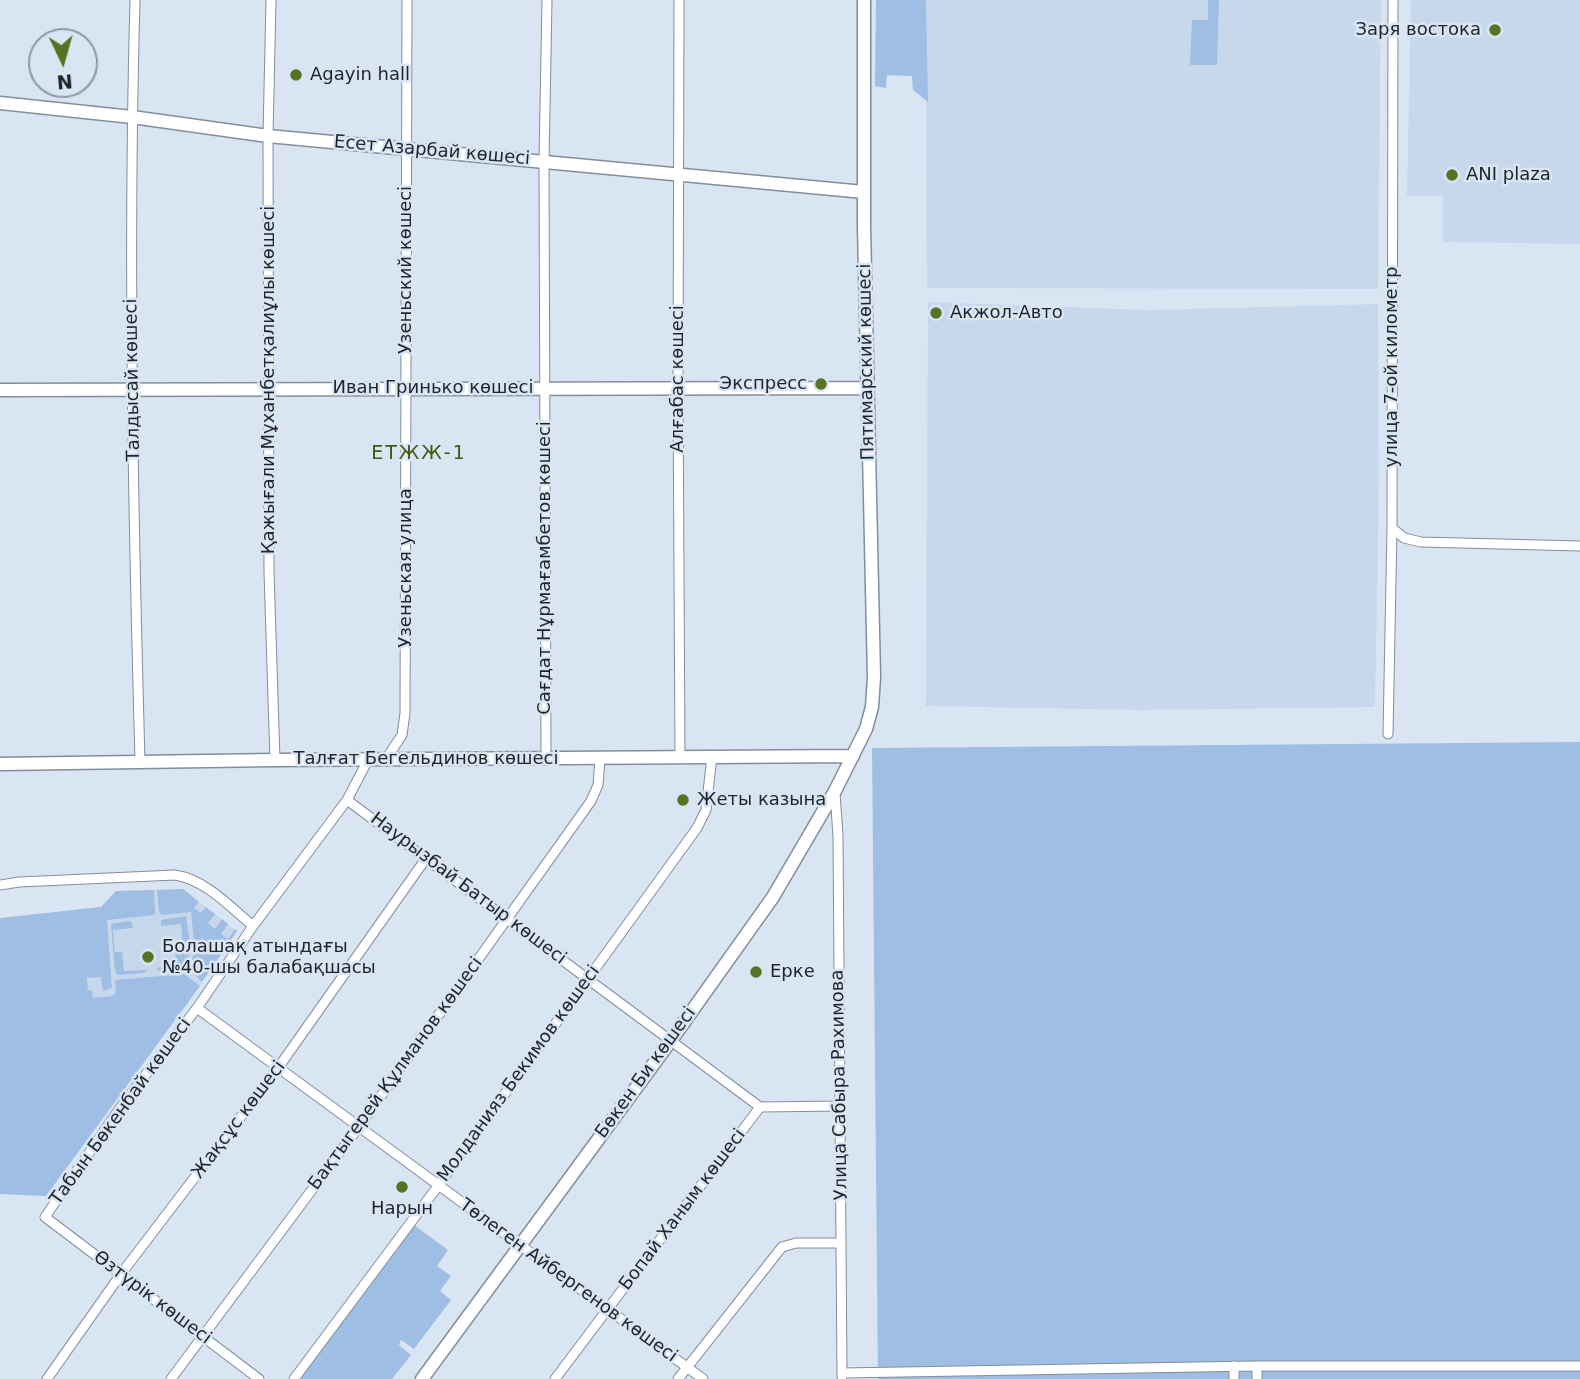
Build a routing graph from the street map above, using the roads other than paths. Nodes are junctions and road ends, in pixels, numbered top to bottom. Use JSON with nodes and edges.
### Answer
{"nodes":[{"id":1,"x":135,"y":0,"type":"edge"},
{"id":2,"x":271,"y":0,"type":"edge"},
{"id":3,"x":407,"y":0,"type":"edge"},
{"id":4,"x":547,"y":0,"type":"edge"},
{"id":5,"x":679,"y":0,"type":"edge"},
{"id":6,"x":864,"y":0,"type":"edge"},
{"id":7,"x":1392,"y":0,"type":"edge"},
{"id":8,"x":0,"y":103,"type":"edge"},
{"id":9,"x":132,"y":117,"type":"junction"},
{"id":10,"x":268,"y":136,"type":"junction"},
{"id":11,"x":405,"y":149,"type":"junction"},
{"id":12,"x":544,"y":160,"type":"junction"},
{"id":13,"x":679,"y":176,"type":"junction"},
{"id":14,"x":864,"y":192,"type":"junction"},
{"id":15,"x":406,"y":372,"type":"joint"},
{"id":16,"x":545,"y":387,"type":"junction"},
{"id":17,"x":270,"y":388,"type":"junction"},
{"id":18,"x":406,"y":388,"type":"junction"},
{"id":19,"x":678,"y":388,"type":"junction"},
{"id":20,"x":867,"y":388,"type":"junction"},
{"id":21,"x":0,"y":390,"type":"edge"},
{"id":22,"x":132,"y":390,"type":"junction"},
{"id":23,"x":1392,"y":528,"type":"junction"},
{"id":24,"x":1580,"y":546,"type":"edge"},
{"id":25,"x":1388,"y":734,"type":"dead end"},
{"id":26,"x":712,"y":756,"type":"junction"},
{"id":27,"x":853,"y":756,"type":"junction"},
{"id":28,"x":680,"y":757,"type":"junction"},
{"id":29,"x":600,"y":758,"type":"junction"},
{"id":30,"x":546,"y":759,"type":"junction"},
{"id":31,"x":275,"y":760,"type":"junction"},
{"id":32,"x":369,"y":760,"type":"junction"},
{"id":33,"x":386,"y":760,"type":"junction"},
{"id":34,"x":140,"y":761,"type":"junction"},
{"id":35,"x":0,"y":764,"type":"edge"},
{"id":36,"x":835,"y":791,"type":"junction"},
{"id":37,"x":347,"y":800,"type":"junction"},
{"id":38,"x":427,"y":858,"type":"junction"},
{"id":39,"x":0,"y":885,"type":"edge"},
{"id":40,"x":510,"y":919,"type":"junction"},
{"id":41,"x":253,"y":926,"type":"junction"},
{"id":42,"x":589,"y":979,"type":"junction"},
{"id":43,"x":197,"y":1008,"type":"junction"},
{"id":44,"x":672,"y":1039,"type":"junction"},
{"id":45,"x":278,"y":1068,"type":"junction"},
{"id":46,"x":840,"y":1105,"type":"junction"},
{"id":47,"x":760,"y":1107,"type":"junction"},
{"id":48,"x":358,"y":1128,"type":"junction"},
{"id":49,"x":438,"y":1186,"type":"junction"},
{"id":50,"x":46,"y":1217,"type":"joint"},
{"id":51,"x":841,"y":1243,"type":"junction"},
{"id":52,"x":519,"y":1245,"type":"junction"},
{"id":53,"x":121,"y":1274,"type":"junction"},
{"id":54,"x":608,"y":1310,"type":"junction"},
{"id":55,"x":202,"y":1336,"type":"junction"},
{"id":56,"x":1234,"y":1366,"type":"junction"},
{"id":57,"x":1257,"y":1366,"type":"junction"},
{"id":58,"x":1580,"y":1366,"type":"edge"},
{"id":59,"x":687,"y":1367,"type":"junction"},
{"id":60,"x":842,"y":1376,"type":"edge"},
{"id":61,"x":47,"y":1379,"type":"edge"},
{"id":62,"x":171,"y":1379,"type":"edge"},
{"id":63,"x":259,"y":1379,"type":"edge"},
{"id":64,"x":294,"y":1379,"type":"edge"},
{"id":65,"x":422,"y":1379,"type":"edge"},
{"id":66,"x":555,"y":1379,"type":"edge"},
{"id":67,"x":678,"y":1379,"type":"edge"},
{"id":68,"x":703,"y":1379,"type":"edge"},
{"id":69,"x":1234,"y":1379,"type":"edge"},
{"id":70,"x":1257,"y":1379,"type":"edge"}],
"edges":[{"from":1,"to":9,"type":"street","name":"Талдысай көшесі"},
{"from":2,"to":10,"type":"street","name":"Қажығали Мұханбетқалиұлы көшесі"},
{"from":3,"to":11,"type":"street","name":"Узеньский көшесі"},
{"from":4,"to":12,"type":"street","name":"Сағдат Нұрмағамбетов көшесі"},
{"from":5,"to":13,"type":"street","name":"Алғабас көшесі"},
{"from":6,"to":14,"type":"street","name":"Пятимарский көшесі"},
{"from":7,"to":23,"type":"street","name":"улица 7-ой километр"},
{"from":8,"to":9,"type":"street","name":"Есет Азарбай көшесі"},
{"from":9,"to":10,"type":"street","name":"Есет Азарбай көшесі"},
{"from":9,"to":22,"type":"street","name":"Талдысай көшесі"},
{"from":10,"to":11,"type":"street","name":"Есет Азарбай көшесі"},
{"from":10,"to":17,"type":"street","name":"Қажығали Мұханбетқалиұлы көшесі"},
{"from":11,"to":12,"type":"street","name":"Есет Азарбай көшесі"},
{"from":11,"to":15,"type":"street","name":"Узеньский көшесі"},
{"from":12,"to":13,"type":"street","name":"Есет Азарбай көшесі"},
{"from":12,"to":16,"type":"street","name":"Сағдат Нұрмағамбетов көшесі"},
{"from":13,"to":14,"type":"street","name":"Есет Азарбай көшесі"},
{"from":13,"to":19,"type":"street","name":"Алғабас көшесі"},
{"from":14,"to":20,"type":"street","name":"Пятимарский көшесі"},
{"from":15,"to":18,"type":"street","name":"Узеньская улица"},
{"from":16,"to":18,"type":"street","name":"Иван Гринько көшесі"},
{"from":16,"to":19,"type":"street","name":"Иван Гринько көшесі"},
{"from":16,"to":30,"type":"street","name":"Сағдат Нұрмағамбетов көшесі"},
{"from":17,"to":18,"type":"street","name":"Иван Гринько көшесі"},
{"from":17,"to":22,"type":"street","name":"Иван Гринько көшесі"},
{"from":17,"to":31,"type":"street","name":"Қажығали Мұханбетқалиұлы көшесі"},
{"from":18,"to":33,"type":"street","name":"Узеньская улица"},
{"from":19,"to":20,"type":"street","name":"Иван Гринько көшесі"},
{"from":19,"to":28,"type":"street","name":"Алғабас көшесі"},
{"from":20,"to":27,"type":"street","name":"Пятимарский көшесі"},
{"from":21,"to":22,"type":"street","name":"Иван Гринько көшесі"},
{"from":22,"to":34,"type":"street","name":"Талдысай көшесі"},
{"from":23,"to":24,"type":"street"},
{"from":23,"to":25,"type":"street","name":"улица 7-ой километр"},
{"from":26,"to":27,"type":"street","name":"Талғат Бегельдинов көшесі"},
{"from":26,"to":28,"type":"street","name":"Талғат Бегельдинов көшесі"},
{"from":26,"to":42,"type":"street","name":"Молданияз Бекимов көшесі"},
{"from":27,"to":36,"type":"street","name":"Бөкен Би көшесі"},
{"from":28,"to":29,"type":"street","name":"Талғат Бегельдинов көшесі"},
{"from":29,"to":30,"type":"street","name":"Талғат Бегельдинов көшесі"},
{"from":29,"to":40,"type":"street","name":"Бақтыгерей Құлманов көшесі"},
{"from":30,"to":33,"type":"street","name":"Талғат Бегельдинов көшесі"},
{"from":31,"to":32,"type":"street","name":"Талғат Бегельдинов көшесі"},
{"from":31,"to":34,"type":"street","name":"Талғат Бегельдинов көшесі"},
{"from":32,"to":33,"type":"street","name":"Талғат Бегельдинов көшесі"},
{"from":32,"to":37,"type":"street"},
{"from":34,"to":35,"type":"street","name":"Талғат Бегельдинов көшесі"},
{"from":36,"to":44,"type":"street","name":"Бөкен Би көшесі"},
{"from":36,"to":46,"type":"street","name":"Улица Сабыра Рахимова"},
{"from":37,"to":38,"type":"street","name":"Наурызбай Батыр көшесі"},
{"from":37,"to":41,"type":"street"},
{"from":38,"to":40,"type":"street","name":"Наурызбай Батыр көшесі"},
{"from":38,"to":45,"type":"street","name":"Жақсұс көшесі"},
{"from":39,"to":41,"type":"street"},
{"from":40,"to":42,"type":"street","name":"Наурызбай Батыр көшесі"},
{"from":40,"to":48,"type":"street","name":"Бақтыгерей Құлманов көшесі"},
{"from":41,"to":43,"type":"street"},
{"from":42,"to":44,"type":"street","name":"Наурызбай Батыр көшесі"},
{"from":42,"to":49,"type":"street","name":"Молданияз Бекимов көшесі"},
{"from":43,"to":45,"type":"street","name":"Төлеген Айбергенов көшесі"},
{"from":43,"to":50,"type":"street","name":"Табын Бөкенбай көшесі"},
{"from":44,"to":47,"type":"street","name":"Наурызбай Батыр көшесі"},
{"from":44,"to":52,"type":"street","name":"Бөкен Би көшесі"},
{"from":45,"to":48,"type":"street","name":"Төлеген Айбергенов көшесі"},
{"from":45,"to":53,"type":"street","name":"Жақсұс көшесі"},
{"from":46,"to":47,"type":"street"},
{"from":46,"to":51,"type":"street","name":"Улица Сабыра Рахимова"},
{"from":47,"to":54,"type":"street","name":"Бопай Ханым көшесі"},
{"from":48,"to":49,"type":"street","name":"Төлеген Айбергенов көшесі"},
{"from":48,"to":55,"type":"street","name":"Бақтыгерей Құлманов көшесі"},
{"from":49,"to":52,"type":"street","name":"Төлеген Айбергенов көшесі"},
{"from":49,"to":64,"type":"street","name":"Молданияз Бекимов көшесі"},
{"from":50,"to":53,"type":"street","name":"Өзтүрік көшесі"},
{"from":51,"to":59,"type":"street"},
{"from":51,"to":60,"type":"street","name":"Улица Сабыра Рахимова"},
{"from":52,"to":54,"type":"street","name":"Төлеген Айбергенов көшесі"},
{"from":52,"to":65,"type":"street","name":"Бөкен Би көшесі"},
{"from":53,"to":55,"type":"street","name":"Өзтүрік көшесі"},
{"from":53,"to":61,"type":"street","name":"Жақсұс көшесі"},
{"from":54,"to":59,"type":"street","name":"Төлеген Айбергенов көшесі"},
{"from":54,"to":66,"type":"street","name":"Бопай Ханым көшесі"},
{"from":55,"to":62,"type":"street","name":"Бақтыгерей Құлманов көшесі"},
{"from":55,"to":63,"type":"street","name":"Өзтүрік көшесі"},
{"from":56,"to":57,"type":"street"},
{"from":56,"to":60,"type":"street"},
{"from":56,"to":69,"type":"street"},
{"from":57,"to":58,"type":"street"},
{"from":57,"to":70,"type":"street"},
{"from":59,"to":67,"type":"street"},
{"from":59,"to":68,"type":"street","name":"Төлеген Айбергенов көшесі"}]}
